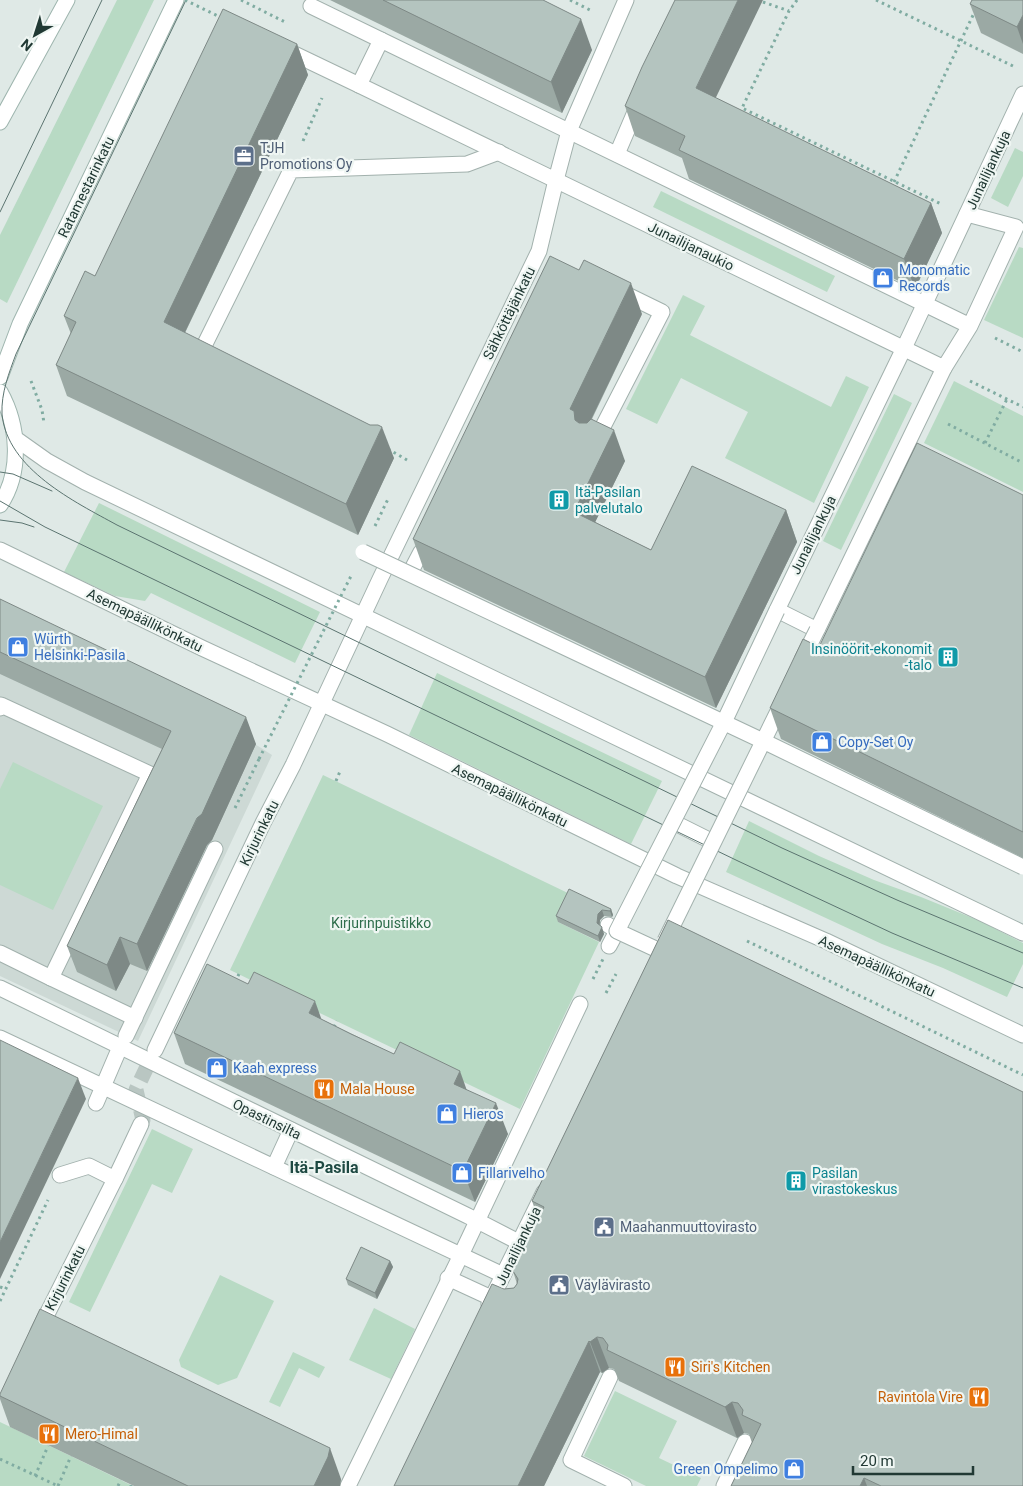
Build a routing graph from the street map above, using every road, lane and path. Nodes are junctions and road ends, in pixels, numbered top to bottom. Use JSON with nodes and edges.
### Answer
{"nodes":[{"id":1,"x":67,"y":0,"type":"edge"},
{"id":2,"x":176,"y":0,"type":"edge"},
{"id":3,"x":185,"y":0,"type":"edge"},
{"id":4,"x":241,"y":0,"type":"edge"},
{"id":5,"x":626,"y":0,"type":"edge"},
{"id":6,"x":797,"y":0,"type":"edge"},
{"id":7,"x":876,"y":0,"type":"edge"},
{"id":8,"x":247,"y":1,"type":"edge"},
{"id":9,"x":762,"y":2,"type":"dead end"},
{"id":10,"x":311,"y":6,"type":"dead end"},
{"id":11,"x":977,"y":8,"type":"edge"},
{"id":12,"x":789,"y":11,"type":"junction"},
{"id":13,"x":224,"y":19,"type":"edge"},
{"id":14,"x":284,"y":21,"type":"dead end"},
{"id":15,"x":381,"y":40,"type":"junction"},
{"id":16,"x":961,"y":41,"type":"junction"},
{"id":17,"x":288,"y":51,"type":"edge"},
{"id":18,"x":1021,"y":70,"type":"dead end"},
{"id":19,"x":359,"y":85,"type":"junction"},
{"id":20,"x":645,"y":90,"type":"edge"},
{"id":21,"x":325,"y":92,"type":"dead end"},
{"id":22,"x":1023,"y":94,"type":"edge"},
{"id":23,"x":0,"y":122,"type":"edge"},
{"id":24,"x":569,"y":131,"type":"junction"},
{"id":25,"x":498,"y":152,"type":"junction"},
{"id":26,"x":617,"y":154,"type":"junction"},
{"id":27,"x":290,"y":170,"type":"junction"},
{"id":28,"x":556,"y":180,"type":"junction"},
{"id":29,"x":894,"y":182,"type":"junction"},
{"id":30,"x":967,"y":214,"type":"junction"},
{"id":31,"x":605,"y":284,"type":"edge"},
{"id":32,"x":925,"y":303,"type":"junction"},
{"id":33,"x":970,"y":326,"type":"junction"},
{"id":34,"x":904,"y":348,"type":"junction"},
{"id":35,"x":214,"y":363,"type":"edge"},
{"id":36,"x":944,"y":368,"type":"junction"},
{"id":37,"x":0,"y":377,"type":"edge"},
{"id":38,"x":0,"y":392,"type":"edge"},
{"id":39,"x":1007,"y":399,"type":"junction"},
{"id":40,"x":1023,"y":407,"type":"edge"},
{"id":41,"x":923,"y":411,"type":"junction"},
{"id":42,"x":16,"y":439,"type":"junction"},
{"id":43,"x":985,"y":443,"type":"junction"},
{"id":44,"x":594,"y":446,"type":"edge"},
{"id":45,"x":386,"y":448,"type":"dead end"},
{"id":46,"x":407,"y":460,"type":"dead end"},
{"id":47,"x":1023,"y":463,"type":"edge"},
{"id":48,"x":388,"y":499,"type":"dead end"},
{"id":49,"x":0,"y":505,"type":"edge"},
{"id":50,"x":0,"y":550,"type":"edge"},
{"id":51,"x":363,"y":552,"type":"junction"},
{"id":52,"x":421,"y":552,"type":"edge"},
{"id":53,"x":410,"y":573,"type":"junction"},
{"id":54,"x":776,"y":610,"type":"junction"},
{"id":55,"x":363,"y":616,"type":"junction"},
{"id":56,"x":817,"y":630,"type":"junction"},
{"id":57,"x":796,"y":673,"type":"edge"},
{"id":58,"x":788,"y":690,"type":"edge"},
{"id":59,"x":321,"y":703,"type":"junction"},
{"id":60,"x":0,"y":708,"type":"edge"},
{"id":61,"x":724,"y":722,"type":"junction"},
{"id":62,"x":763,"y":741,"type":"junction"},
{"id":63,"x":342,"y":769,"type":"dead end"},
{"id":64,"x":336,"y":781,"type":"dead end"},
{"id":65,"x":673,"y":822,"type":"junction"},
{"id":66,"x":713,"y":842,"type":"junction"},
{"id":67,"x":215,"y":849,"type":"joint"},
{"id":68,"x":1023,"y":868,"type":"edge"},
{"id":69,"x":613,"y":928,"type":"junction"},
{"id":70,"x":1023,"y":933,"type":"edge"},
{"id":71,"x":609,"y":946,"type":"joint"},
{"id":72,"x":0,"y":953,"type":"edge"},
{"id":73,"x":239,"y":974,"type":"dead end"},
{"id":74,"x":51,"y":978,"type":"junction"},
{"id":75,"x":593,"y":979,"type":"dead end"},
{"id":76,"x":236,"y":980,"type":"junction"},
{"id":77,"x":244,"y":985,"type":"edge"},
{"id":78,"x":233,"y":986,"type":"edge"},
{"id":79,"x":0,"y":988,"type":"edge"},
{"id":80,"x":580,"y":1004,"type":"dead end"},
{"id":81,"x":135,"y":1018,"type":"junction"},
{"id":82,"x":337,"y":1021,"type":"dead end"},
{"id":83,"x":325,"y":1023,"type":"edge"},
{"id":84,"x":334,"y":1027,"type":"junction"},
{"id":85,"x":340,"y":1030,"type":"edge"},
{"id":86,"x":1023,"y":1035,"type":"edge"},
{"id":87,"x":0,"y":1038,"type":"edge"},
{"id":88,"x":123,"y":1042,"type":"junction"},
{"id":89,"x":154,"y":1050,"type":"tunnel mouth"},
{"id":90,"x":103,"y":1086,"type":"junction"},
{"id":91,"x":96,"y":1103,"type":"dead end"},
{"id":92,"x":141,"y":1124,"type":"tunnel mouth"},
{"id":93,"x":291,"y":1130,"type":"junction"},
{"id":94,"x":274,"y":1167,"type":"junction"},
{"id":95,"x":60,"y":1175,"type":"joint"},
{"id":96,"x":115,"y":1179,"type":"junction"},
{"id":97,"x":549,"y":1182,"type":"edge"},
{"id":98,"x":477,"y":1220,"type":"junction"},
{"id":99,"x":520,"y":1241,"type":"junction"},
{"id":100,"x":534,"y":1250,"type":"edge"},
{"id":101,"x":461,"y":1255,"type":"junction"},
{"id":102,"x":503,"y":1275,"type":"junction"},
{"id":103,"x":448,"y":1278,"type":"junction"},
{"id":104,"x":0,"y":1287,"type":"edge"},
{"id":105,"x":6,"y":1289,"type":"junction"},
{"id":106,"x":492,"y":1298,"type":"junction"},
{"id":107,"x":0,"y":1301,"type":"edge"},
{"id":108,"x":514,"y":1308,"type":"edge"},
{"id":109,"x":483,"y":1318,"type":"edge"},
{"id":110,"x":37,"y":1335,"type":"edge"},
{"id":111,"x":610,"y":1377,"type":"edge"},
{"id":112,"x":745,"y":1442,"type":"edge"},
{"id":113,"x":48,"y":1446,"type":"edge"},
{"id":114,"x":71,"y":1456,"type":"edge"},
{"id":115,"x":0,"y":1459,"type":"edge"},
{"id":116,"x":35,"y":1476,"type":"junction"},
{"id":117,"x":120,"y":1480,"type":"edge"},
{"id":118,"x":58,"y":1486,"type":"edge"},
{"id":119,"x":118,"y":1486,"type":"edge"},
{"id":120,"x":348,"y":1486,"type":"edge"},
{"id":121,"x":624,"y":1486,"type":"edge"},
{"id":122,"x":724,"y":1486,"type":"edge"}],
"edges":[{"from":1,"to":23,"type":"street"},
{"from":2,"to":37,"type":"street","name":"Ratamestarinkatu"},
{"from":3,"to":13,"type":"path","bridge":true},
{"from":4,"to":8,"type":"path"},
{"from":5,"to":24,"type":"street","name":"Sähköttäjänkatu"},
{"from":6,"to":12,"type":"path"},
{"from":7,"to":16,"type":"path"},
{"from":8,"to":14,"type":"path"},
{"from":9,"to":12,"type":"path"},
{"from":10,"to":15,"type":"street"},
{"from":11,"to":16,"type":"path"},
{"from":12,"to":29,"type":"path"},
{"from":15,"to":19,"type":"street"},
{"from":15,"to":24,"type":"street"},
{"from":16,"to":18,"type":"path"},
{"from":16,"to":29,"type":"path"},
{"from":17,"to":19,"type":"street","name":"Junailijanaukio"},
{"from":19,"to":25,"type":"street","name":"Junailijanaukio"},
{"from":20,"to":26,"type":"street"},
{"from":21,"to":27,"type":"path"},
{"from":22,"to":30,"type":"street","name":"Junailijankuja"},
{"from":24,"to":26,"type":"street"},
{"from":24,"to":28,"type":"street","name":"Sähköttäjänkatu"},
{"from":25,"to":27,"type":"street"},
{"from":25,"to":28,"type":"street","name":"Junailijanaukio"},
{"from":26,"to":32,"type":"street"},
{"from":27,"to":35,"type":"street"},
{"from":28,"to":34,"type":"street","name":"Junailijanaukio"},
{"from":28,"to":55,"type":"street","name":"Sähköttäjänkatu"},
{"from":29,"to":30,"type":"path"},
{"from":30,"to":32,"type":"street","name":"Junailijankuja"},
{"from":30,"to":33,"type":"street"},
{"from":31,"to":44,"type":"street"},
{"from":32,"to":33,"type":"street"},
{"from":32,"to":34,"type":"street","name":"Junailijankuja"},
{"from":33,"to":36,"type":"street"},
{"from":34,"to":36,"type":"street","name":"Junailijanaukio"},
{"from":34,"to":54,"type":"street","name":"Junailijankuja"},
{"from":36,"to":39,"type":"path"},
{"from":36,"to":41,"type":"street"},
{"from":38,"to":42,"type":"street"},
{"from":39,"to":40,"type":"path"},
{"from":39,"to":43,"type":"path"},
{"from":41,"to":43,"type":"path"},
{"from":41,"to":56,"type":"street"},
{"from":42,"to":49,"type":"street"},
{"from":42,"to":55,"type":"street"},
{"from":43,"to":47,"type":"path"},
{"from":45,"to":46,"type":"path"},
{"from":48,"to":51,"type":"path","bridge":true},
{"from":50,"to":59,"type":"street","name":"Asemapäällikönkatu"},
{"from":51,"to":53,"type":"street","bridge":true},
{"from":51,"to":67,"type":"path","bridge":true},
{"from":52,"to":53,"type":"street"},
{"from":53,"to":61,"type":"street","bridge":true},
{"from":54,"to":56,"type":"street"},
{"from":54,"to":61,"type":"street","name":"Junailijankuja","bridge":true},
{"from":55,"to":59,"type":"street","name":"Kirjurinkatu"},
{"from":55,"to":70,"type":"street"},
{"from":56,"to":57,"type":"street","bridge":true},
{"from":58,"to":62,"type":"street","bridge":true},
{"from":59,"to":86,"type":"street","name":"Asemapäällikönkatu"},
{"from":59,"to":89,"type":"street","name":"Kirjurinkatu"},
{"from":60,"to":74,"type":"street"},
{"from":61,"to":62,"type":"street","bridge":true},
{"from":61,"to":65,"type":"street","name":"Junailijankuja","bridge":true},
{"from":62,"to":66,"type":"street","bridge":true},
{"from":62,"to":68,"type":"street","bridge":true},
{"from":63,"to":64,"type":"path"},
{"from":65,"to":66,"type":"street"},
{"from":65,"to":69,"type":"street","name":"Junailijankuja","bridge":true},
{"from":66,"to":69,"type":"street","bridge":true},
{"from":67,"to":81,"type":"street"},
{"from":69,"to":71,"type":"street","name":"Junailijankuja"},
{"from":71,"to":75,"type":"path","bridge":true},
{"from":72,"to":74,"type":"street"},
{"from":73,"to":76,"type":"path"},
{"from":74,"to":81,"type":"street"},
{"from":76,"to":77,"type":"path"},
{"from":76,"to":78,"type":"path"},
{"from":79,"to":88,"type":"street","name":"Opastinsilta"},
{"from":80,"to":98,"type":"street"},
{"from":81,"to":88,"type":"street"},
{"from":82,"to":84,"type":"path"},
{"from":83,"to":84,"type":"path"},
{"from":84,"to":85,"type":"path"},
{"from":87,"to":90,"type":"street"},
{"from":88,"to":90,"type":"street"},
{"from":88,"to":93,"type":"street","name":"Opastinsilta"},
{"from":90,"to":91,"type":"street"},
{"from":90,"to":94,"type":"street"},
{"from":92,"to":96,"type":"street","name":"Kirjurinkatu"},
{"from":93,"to":94,"type":"street"},
{"from":93,"to":98,"type":"street","name":"Opastinsilta"},
{"from":94,"to":101,"type":"street"},
{"from":95,"to":96,"type":"street"},
{"from":95,"to":105,"type":"path"},
{"from":96,"to":110,"type":"street","name":"Kirjurinkatu"},
{"from":97,"to":99,"type":"street","name":"Junailijankuja"},
{"from":98,"to":99,"type":"street","name":"Opastinsilta"},
{"from":98,"to":101,"type":"street"},
{"from":99,"to":100,"type":"street","name":"Opastinsilta"},
{"from":99,"to":102,"type":"street","name":"Junailijankuja"},
{"from":101,"to":102,"type":"street"},
{"from":101,"to":103,"type":"street"},
{"from":102,"to":106,"type":"street","name":"Junailijankuja"},
{"from":103,"to":106,"type":"street"},
{"from":103,"to":120,"type":"street"},
{"from":104,"to":105,"type":"path"},
{"from":105,"to":107,"type":"path"},
{"from":106,"to":108,"type":"street"},
{"from":106,"to":109,"type":"street","name":"Junailijankuja"},
{"from":111,"to":121,"type":"street"},
{"from":112,"to":122,"type":"street"},
{"from":113,"to":116,"type":"path"},
{"from":114,"to":118,"type":"path"},
{"from":115,"to":116,"type":"path"},
{"from":116,"to":118,"type":"path"},
{"from":117,"to":119,"type":"path"}]}
